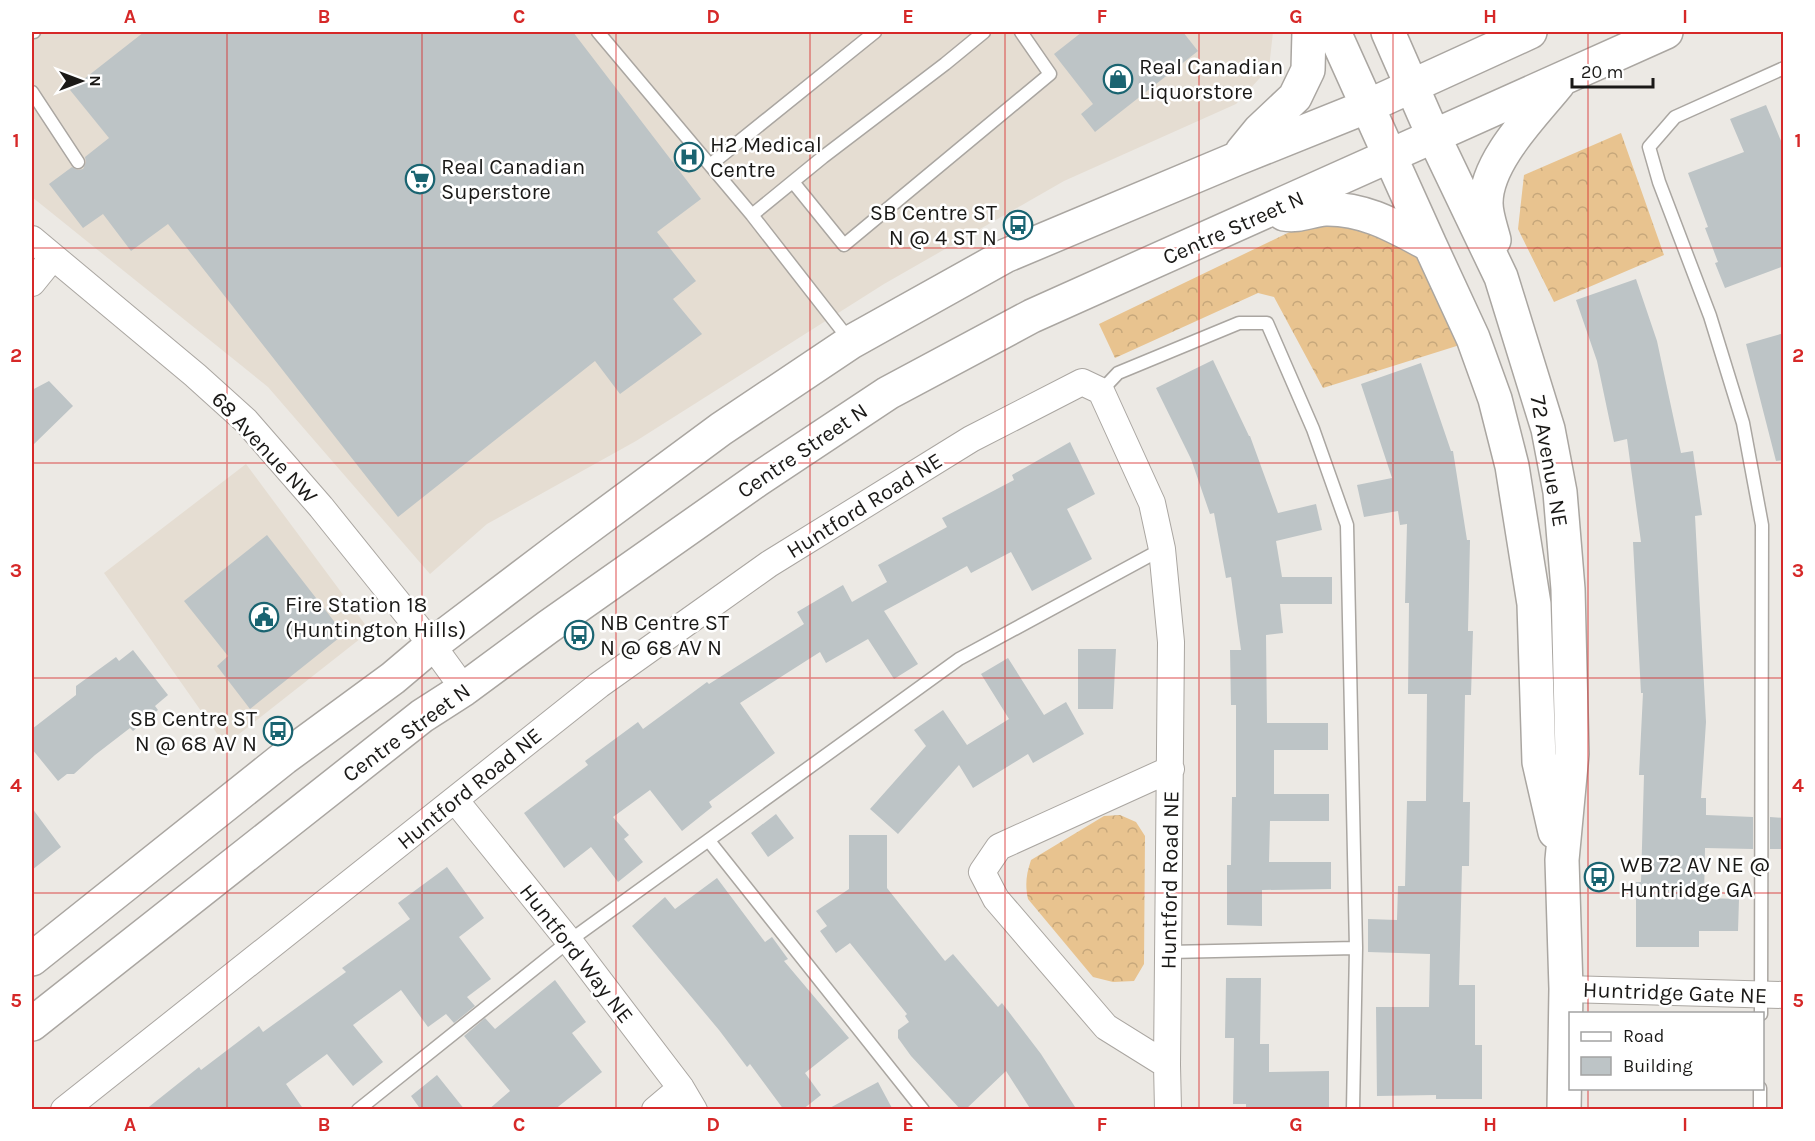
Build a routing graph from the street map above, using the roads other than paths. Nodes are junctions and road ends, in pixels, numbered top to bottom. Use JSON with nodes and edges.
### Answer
{"nodes":[{"id":1,"x":598,"y":32,"type":"edge"},
{"id":2,"x":875,"y":32,"type":"edge"},
{"id":3,"x":984,"y":32,"type":"edge"},
{"id":4,"x":1021,"y":32,"type":"edge"},
{"id":5,"x":1309,"y":32,"type":"edge"},
{"id":6,"x":1334,"y":32,"type":"edge"},
{"id":7,"x":1388,"y":32,"type":"edge"},
{"id":8,"x":1530,"y":32,"type":"edge"},
{"id":9,"x":1666,"y":32,"type":"edge"},
{"id":10,"x":1784,"y":68,"type":"edge"},
{"id":11,"x":1561,"y":80,"type":"junction"},
{"id":12,"x":1411,"y":87,"type":"junction"},
{"id":13,"x":32,"y":92,"type":"edge"},
{"id":14,"x":1368,"y":106,"type":"junction"},
{"id":15,"x":1434,"y":137,"type":"junction"},
{"id":16,"x":1390,"y":156,"type":"junction"},
{"id":17,"x":1236,"y":159,"type":"junction"},
{"id":18,"x":78,"y":162,"type":"dead end"},
{"id":19,"x":710,"y":165,"type":"junction"},
{"id":20,"x":793,"y":182,"type":"junction"},
{"id":21,"x":1267,"y":211,"type":"junction"},
{"id":22,"x":752,"y":215,"type":"junction"},
{"id":23,"x":32,"y":239,"type":"edge"},
{"id":24,"x":1430,"y":245,"type":"junction"},
{"id":25,"x":53,"y":257,"type":"junction"},
{"id":26,"x":1502,"y":277,"type":"junction"},
{"id":27,"x":32,"y":283,"type":"edge"},
{"id":28,"x":851,"y":342,"type":"junction"},
{"id":29,"x":1101,"y":391,"type":"junction"},
{"id":30,"x":1162,"y":549,"type":"junction"},
{"id":31,"x":432,"y":645,"type":"junction"},
{"id":32,"x":464,"y":689,"type":"junction"},
{"id":33,"x":1171,"y":769,"type":"junction"},
{"id":34,"x":455,"y":800,"type":"junction"},
{"id":35,"x":709,"y":842,"type":"junction"},
{"id":36,"x":1562,"y":860,"type":"junction"},
{"id":37,"x":569,"y":941,"type":"junction"},
{"id":38,"x":1356,"y":948,"type":"junction"},
{"id":39,"x":1169,"y":952,"type":"junction"},
{"id":40,"x":32,"y":959,"type":"edge"},
{"id":41,"x":1566,"y":989,"type":"junction"},
{"id":42,"x":1768,"y":1001,"type":"edge"},
{"id":43,"x":32,"y":1024,"type":"edge"},
{"id":44,"x":1167,"y":1065,"type":"junction"},
{"id":45,"x":1760,"y":1090,"type":"edge"},
{"id":46,"x":688,"y":1099,"type":"edge"},
{"id":47,"x":64,"y":1110,"type":"edge"},
{"id":48,"x":358,"y":1110,"type":"edge"},
{"id":49,"x":655,"y":1110,"type":"edge"},
{"id":50,"x":923,"y":1110,"type":"edge"},
{"id":51,"x":1168,"y":1110,"type":"edge"},
{"id":52,"x":1353,"y":1110,"type":"edge"},
{"id":53,"x":1564,"y":1110,"type":"edge"},
{"id":54,"x":1760,"y":1110,"type":"edge"}],
"edges":[{"from":1,"to":19,"type":"lane"},
{"from":2,"to":19,"type":"lane"},
{"from":3,"to":20,"type":"lane"},
{"from":4,"to":20,"type":"lane"},
{"from":5,"to":17,"type":"main road"},
{"from":6,"to":14,"type":"main road","name":"72 Avenue NE"},
{"from":7,"to":12,"type":"main road","name":"72 Avenue NE"},
{"from":8,"to":12,"type":"main road"},
{"from":9,"to":11,"type":"main road","name":"Centre Street N"},
{"from":10,"to":42,"type":"lane"},
{"from":11,"to":15,"type":"main road","name":"Centre Street N"},
{"from":11,"to":26,"type":"main road"},
{"from":12,"to":14,"type":"main road"},
{"from":12,"to":15,"type":"main road","name":"72 Avenue NE"},
{"from":13,"to":18,"type":"lane"},
{"from":14,"to":16,"type":"main road","name":"72 Avenue NE"},
{"from":14,"to":17,"type":"main road"},
{"from":15,"to":16,"type":"main road","name":"Centre Street N"},
{"from":15,"to":26,"type":"main road","name":"72 Avenue NE"},
{"from":16,"to":21,"type":"main road","name":"Centre Street N"},
{"from":16,"to":24,"type":"main road","name":"72 Avenue NE"},
{"from":17,"to":28,"type":"main road"},
{"from":19,"to":22,"type":"lane"},
{"from":20,"to":22,"type":"lane"},
{"from":21,"to":24,"type":"main road"},
{"from":21,"to":32,"type":"main road","name":"Centre Street N"},
{"from":22,"to":28,"type":"lane"},
{"from":23,"to":25,"type":"street","name":"68 Avenue NW"},
{"from":24,"to":36,"type":"main road","name":"72 Avenue NE"},
{"from":25,"to":27,"type":"street"},
{"from":25,"to":31,"type":"street","name":"68 Avenue NW"},
{"from":26,"to":36,"type":"main road","name":"72 Avenue NE"},
{"from":28,"to":31,"type":"main road"},
{"from":29,"to":30,"type":"street","name":"Huntford Road NE"},
{"from":29,"to":34,"type":"street","name":"Huntford Road NE"},
{"from":29,"to":38,"type":"lane"},
{"from":30,"to":33,"type":"street","name":"Huntford Road NE"},
{"from":30,"to":35,"type":"lane"},
{"from":31,"to":32,"type":"street","name":"68 Avenue NW"},
{"from":31,"to":40,"type":"main road"},
{"from":32,"to":43,"type":"main road","name":"Centre Street N"},
{"from":33,"to":39,"type":"street","name":"Huntford Road NE"},
{"from":33,"to":44,"type":"street"},
{"from":34,"to":37,"type":"street","name":"Huntford Way NE"},
{"from":34,"to":47,"type":"street","name":"Huntford Road NE"},
{"from":35,"to":37,"type":"lane"},
{"from":35,"to":50,"type":"lane"},
{"from":36,"to":41,"type":"main road","name":"72 Avenue NE"},
{"from":37,"to":46,"type":"street","name":"Huntford Way NE"},
{"from":37,"to":48,"type":"lane"},
{"from":38,"to":39,"type":"lane"},
{"from":38,"to":52,"type":"lane"},
{"from":39,"to":44,"type":"street","name":"Huntford Road NE"},
{"from":41,"to":42,"type":"street","name":"Huntridge Gate NE"},
{"from":41,"to":53,"type":"main road","name":"72 Avenue NE"},
{"from":44,"to":51,"type":"street","name":"Huntford Road NE"},
{"from":45,"to":54,"type":"lane"},
{"from":46,"to":49,"type":"street"}]}
